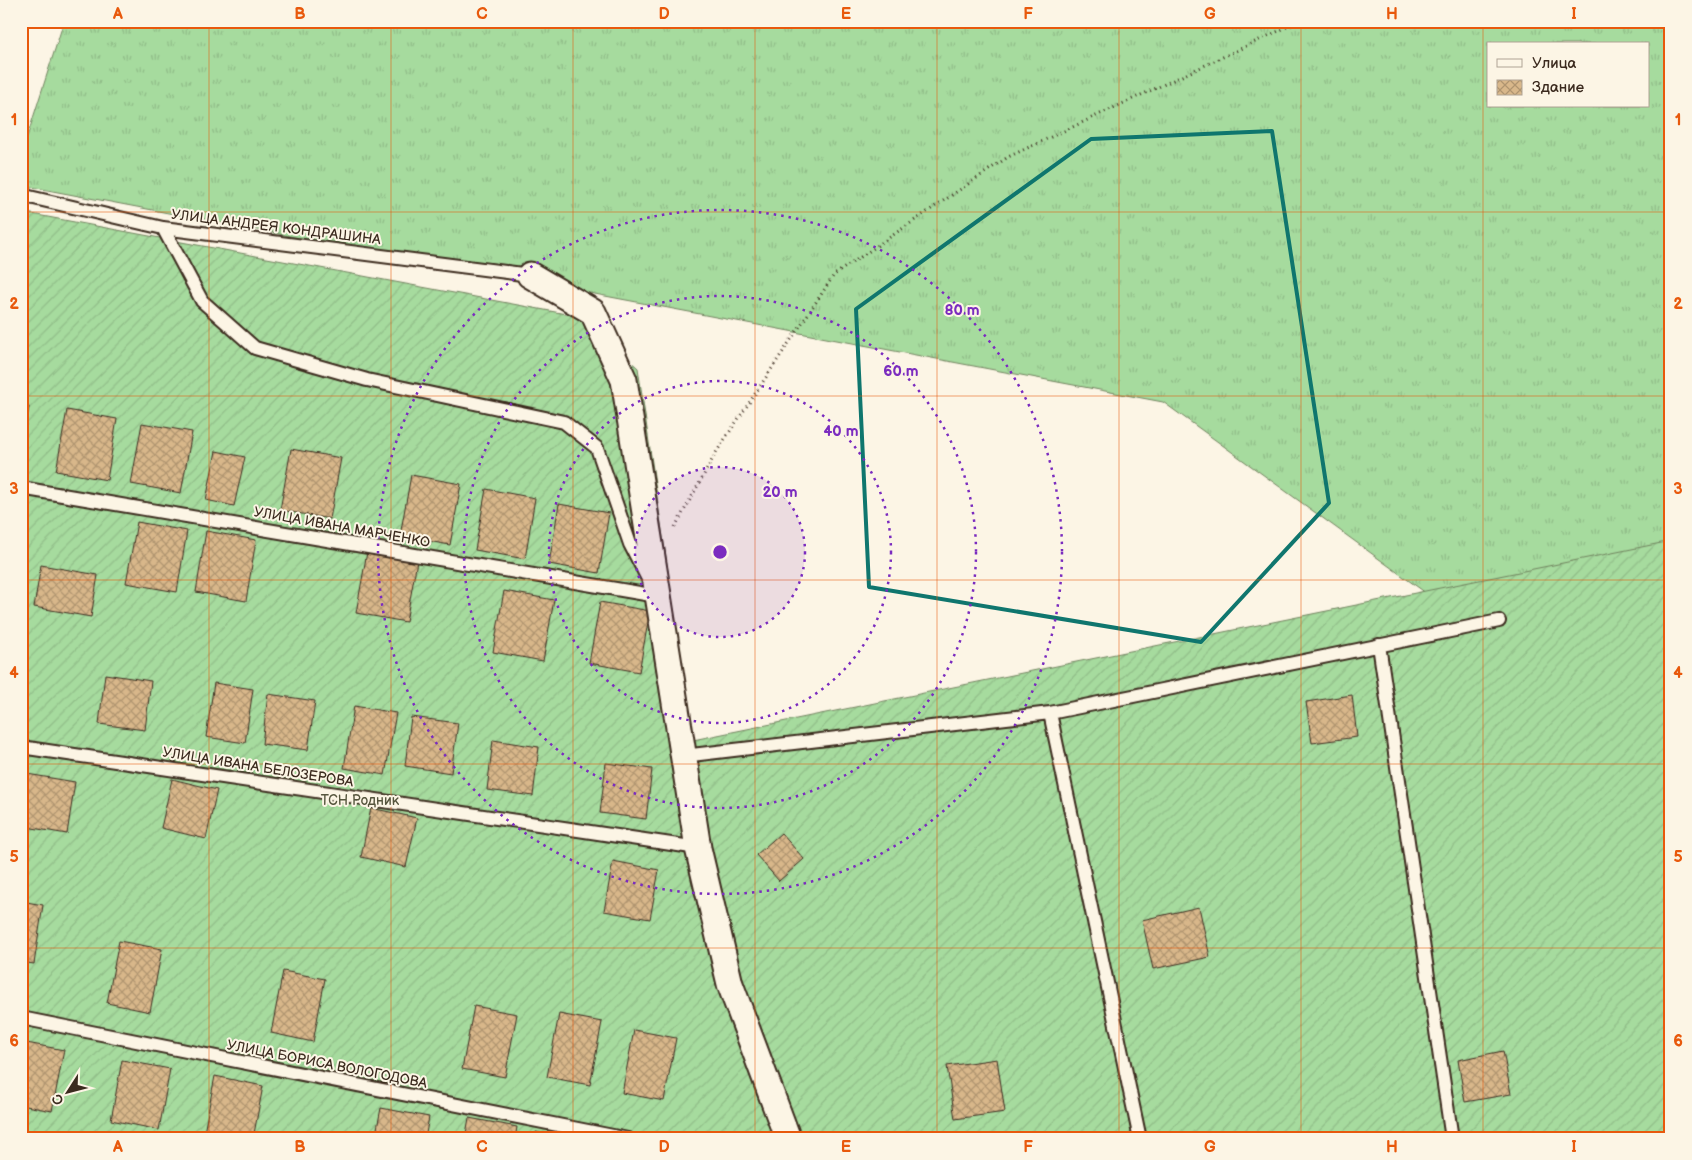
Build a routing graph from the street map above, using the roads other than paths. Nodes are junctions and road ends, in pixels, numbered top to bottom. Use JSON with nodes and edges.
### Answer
{"nodes":[{"id":1,"x":21,"y":195,"type":"edge"},
{"id":2,"x":163,"y":228,"type":"junction"},
{"id":3,"x":530,"y":275,"type":"joint"},
{"id":4,"x":21,"y":488,"type":"edge"},
{"id":5,"x":657,"y":596,"type":"junction"},
{"id":6,"x":1498,"y":620,"type":"dead end"},
{"id":7,"x":1380,"y":645,"type":"junction"},
{"id":8,"x":1050,"y":713,"type":"junction"},
{"id":9,"x":21,"y":747,"type":"edge"},
{"id":10,"x":683,"y":756,"type":"junction"},
{"id":11,"x":698,"y":848,"type":"junction"},
{"id":12,"x":21,"y":1018,"type":"edge"},
{"id":13,"x":628,"y":1139,"type":"edge"},
{"id":14,"x":788,"y":1139,"type":"edge"},
{"id":15,"x":1140,"y":1139,"type":"edge"},
{"id":16,"x":1452,"y":1139,"type":"edge"}],
"edges":[{"from":1,"to":2,"type":"lane","name":"УЛИЦА АНДРЕЯ КОНДРАШИНА"},
{"from":2,"to":3,"type":"lane","name":"УЛИЦА АНДРЕЯ КОНДРАШИНА"},
{"from":2,"to":5,"type":"lane"},
{"from":3,"to":5,"type":"street"},
{"from":4,"to":5,"type":"lane","name":"УЛИЦА ИВАНА МАРЧЕНКО"},
{"from":5,"to":10,"type":"street"},
{"from":6,"to":7,"type":"lane"},
{"from":7,"to":8,"type":"lane"},
{"from":7,"to":16,"type":"lane"},
{"from":8,"to":10,"type":"lane"},
{"from":8,"to":15,"type":"lane"},
{"from":9,"to":11,"type":"lane","name":"УЛИЦА ИВАНА БЕЛОЗЕРОВА"},
{"from":10,"to":11,"type":"street"},
{"from":11,"to":14,"type":"street"},
{"from":12,"to":13,"type":"lane","name":"УЛИЦА БОРИСА ВОЛОГОДОВА"}]}
